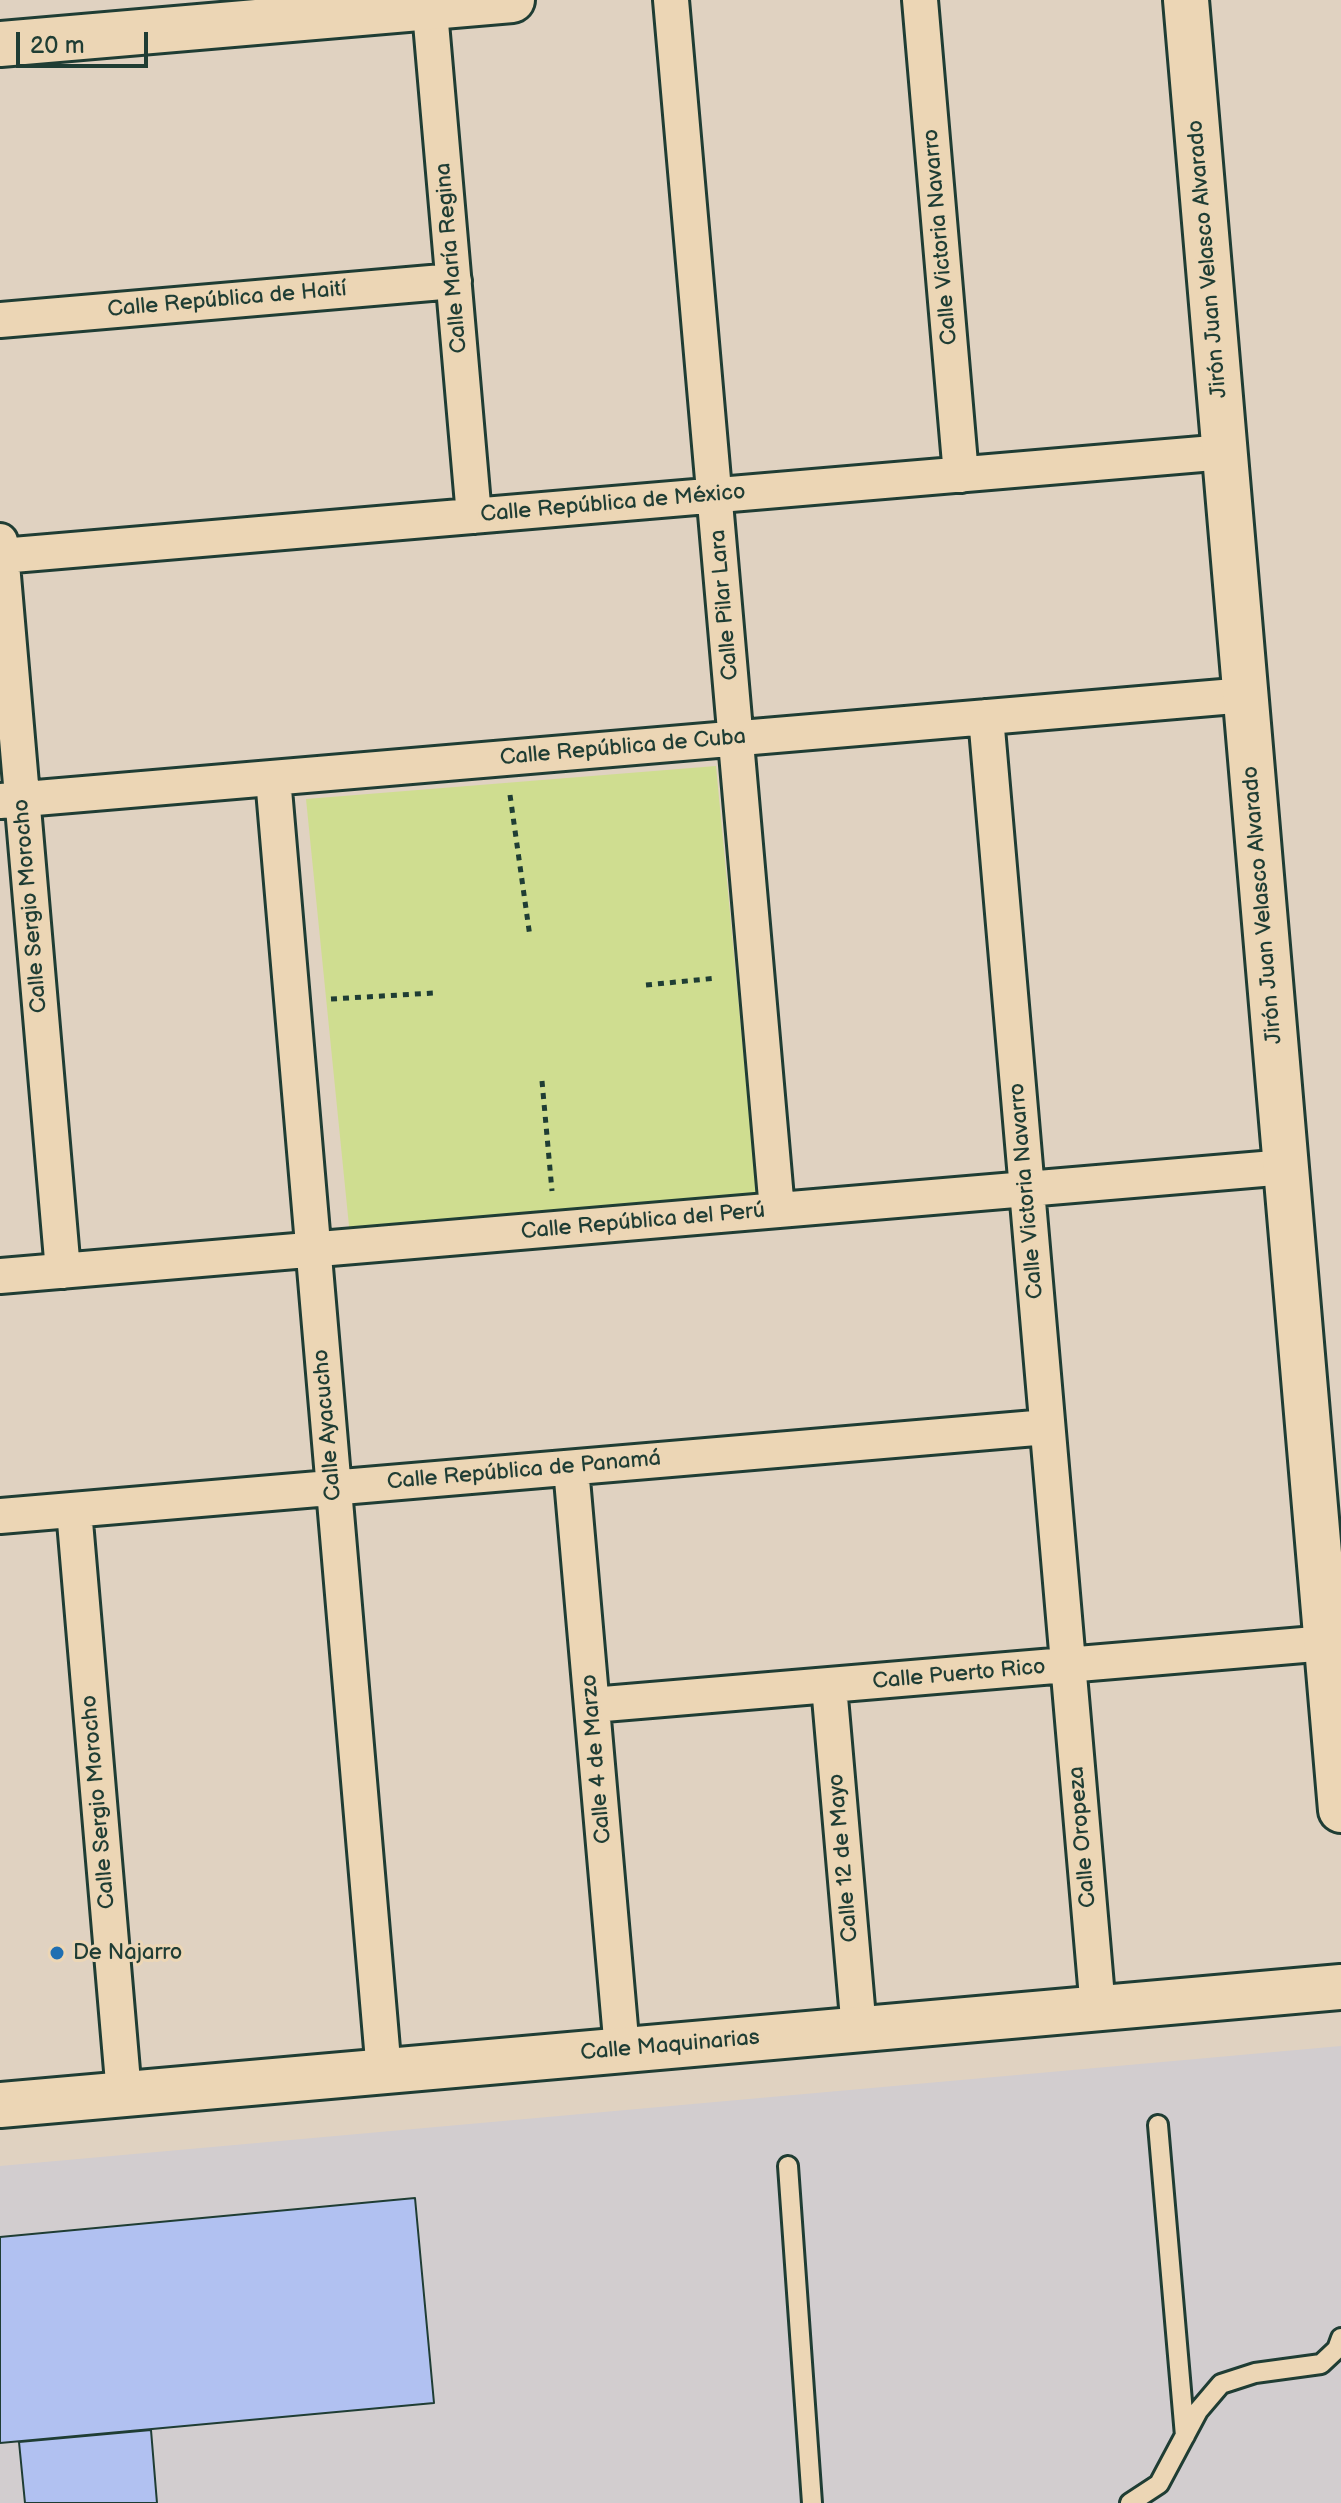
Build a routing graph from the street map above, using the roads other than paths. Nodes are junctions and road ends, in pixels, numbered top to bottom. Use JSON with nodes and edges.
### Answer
{"nodes":[{"id":1,"x":512,"y":0,"type":"edge"},
{"id":2,"x":671,"y":0,"type":"edge"},
{"id":3,"x":920,"y":0,"type":"edge"},
{"id":4,"x":1186,"y":0,"type":"edge"},
{"id":5,"x":430,"y":4,"type":"edge"},
{"id":6,"x":0,"y":44,"type":"edge"},
{"id":7,"x":454,"y":281,"type":"junction"},
{"id":8,"x":0,"y":320,"type":"edge"},
{"id":9,"x":1225,"y":452,"type":"junction"},
{"id":10,"x":961,"y":475,"type":"junction"},
{"id":11,"x":715,"y":496,"type":"junction"},
{"id":12,"x":474,"y":516,"type":"junction"},
{"id":13,"x":1,"y":549,"type":"edge"},
{"id":14,"x":1246,"y":695,"type":"junction"},
{"id":15,"x":986,"y":717,"type":"junction"},
{"id":16,"x":737,"y":739,"type":"junction"},
{"id":17,"x":273,"y":778,"type":"junction"},
{"id":18,"x":11,"y":800,"type":"edge"},
{"id":19,"x":1286,"y":1167,"type":"junction"},
{"id":20,"x":1027,"y":1189,"type":"junction"},
{"id":21,"x":777,"y":1210,"type":"junction"},
{"id":22,"x":314,"y":1249,"type":"junction"},
{"id":23,"x":63,"y":1271,"type":"junction"},
{"id":24,"x":0,"y":1276,"type":"edge"},
{"id":25,"x":1047,"y":1427,"type":"junction"},
{"id":26,"x":571,"y":1468,"type":"junction"},
{"id":27,"x":334,"y":1487,"type":"junction"},
{"id":28,"x":74,"y":1510,"type":"junction"},
{"id":29,"x":0,"y":1516,"type":"edge"},
{"id":30,"x":1327,"y":1643,"type":"junction"},
{"id":31,"x":1068,"y":1665,"type":"junction"},
{"id":32,"x":829,"y":1686,"type":"junction"},
{"id":33,"x":592,"y":1705,"type":"junction"},
{"id":34,"x":1341,"y":1810,"type":"edge"},
{"id":35,"x":1341,"y":1987,"type":"edge"},
{"id":36,"x":1098,"y":2009,"type":"junction"},
{"id":37,"x":859,"y":2030,"type":"junction"},
{"id":38,"x":622,"y":2050,"type":"junction"},
{"id":39,"x":384,"y":2072,"type":"junction"},
{"id":40,"x":124,"y":2094,"type":"junction"},
{"id":41,"x":0,"y":2105,"type":"edge"},
{"id":42,"x":1158,"y":2125,"type":"dead end"},
{"id":43,"x":788,"y":2166,"type":"dead end"},
{"id":44,"x":1341,"y":2338,"type":"edge"},
{"id":45,"x":1185,"y":2436,"type":"junction"},
{"id":46,"x":812,"y":2503,"type":"edge"},
{"id":47,"x":1130,"y":2503,"type":"edge"}],
"edges":[{"from":1,"to":5,"type":"street"},
{"from":2,"to":11,"type":"street","name":"Calle Pilar Lara"},
{"from":3,"to":10,"type":"street","name":"Calle Victoria Navarro"},
{"from":4,"to":9,"type":"street","name":"Jirón Juan Velasco Alvarado"},
{"from":5,"to":6,"type":"street"},
{"from":5,"to":7,"type":"street","name":"Calle María Regina"},
{"from":7,"to":8,"type":"street","name":"Calle República de Haití"},
{"from":7,"to":12,"type":"street","name":"Calle María Regina"},
{"from":9,"to":10,"type":"street","name":"Calle República de México"},
{"from":9,"to":14,"type":"street","name":"Jirón Juan Velasco Alvarado"},
{"from":10,"to":11,"type":"street","name":"Calle República de México"},
{"from":11,"to":12,"type":"street","name":"Calle República de México"},
{"from":11,"to":16,"type":"street","name":"Calle Pilar Lara"},
{"from":12,"to":13,"type":"street","name":"Calle República de México"},
{"from":13,"to":18,"type":"street","name":"Calle Sergio Morocho"},
{"from":14,"to":15,"type":"street","name":"Calle República de Cuba"},
{"from":14,"to":19,"type":"street","name":"Jirón Juan Velasco Alvarado"},
{"from":15,"to":16,"type":"street","name":"Calle República de Cuba"},
{"from":15,"to":20,"type":"street","name":"Calle Victoria Navarro"},
{"from":16,"to":17,"type":"street","name":"Calle República de Cuba"},
{"from":16,"to":21,"type":"street","name":"Calle Pilar Lara"},
{"from":17,"to":18,"type":"street","name":"Calle República de Cuba"},
{"from":17,"to":22,"type":"street","name":"Calle Ayacucho"},
{"from":18,"to":23,"type":"street","name":"Calle Sergio Morocho"},
{"from":19,"to":20,"type":"street","name":"Calle República del Perú"},
{"from":19,"to":30,"type":"street","name":"Jirón Juan Velasco Alvarado"},
{"from":20,"to":21,"type":"street","name":"Calle República del Perú"},
{"from":20,"to":25,"type":"street","name":"Calle Victoria Navarro"},
{"from":21,"to":22,"type":"street","name":"Calle República del Perú"},
{"from":22,"to":23,"type":"street","name":"Calle República del Perú"},
{"from":22,"to":27,"type":"street","name":"Calle Ayacucho"},
{"from":23,"to":24,"type":"street","name":"Calle República del Perú"},
{"from":25,"to":26,"type":"street","name":"Calle República de Panamá"},
{"from":25,"to":31,"type":"street","name":"Calle Victoria Navarro"},
{"from":26,"to":27,"type":"street","name":"Calle República de Panamá"},
{"from":26,"to":33,"type":"street","name":"Calle 4 de Marzo"},
{"from":27,"to":28,"type":"street","name":"Calle República de Panamá"},
{"from":27,"to":39,"type":"street","name":"Calle Ayacucho"},
{"from":28,"to":29,"type":"street","name":"Calle República de Panamá"},
{"from":28,"to":40,"type":"street","name":"Calle Sergio Morocho"},
{"from":30,"to":31,"type":"street","name":"Calle Puerto Rico"},
{"from":30,"to":34,"type":"street","name":"Jirón Juan Velasco Alvarado"},
{"from":31,"to":32,"type":"street","name":"Calle Puerto Rico"},
{"from":31,"to":36,"type":"street","name":"Calle Oropeza"},
{"from":32,"to":33,"type":"street","name":"Calle Puerto Rico"},
{"from":32,"to":37,"type":"street","name":"Calle 12 de Mayo"},
{"from":33,"to":38,"type":"street","name":"Calle 4 de Marzo"},
{"from":35,"to":36,"type":"street","name":"Calle Maquinarias"},
{"from":36,"to":37,"type":"street","name":"Calle Maquinarias"},
{"from":37,"to":38,"type":"street","name":"Calle Maquinarias"},
{"from":38,"to":39,"type":"street","name":"Calle Maquinarias"},
{"from":39,"to":40,"type":"street","name":"Calle Maquinarias"},
{"from":40,"to":41,"type":"street","name":"Calle Maquinarias"},
{"from":42,"to":45,"type":"lane"},
{"from":43,"to":46,"type":"lane"},
{"from":44,"to":45,"type":"lane"},
{"from":45,"to":47,"type":"lane"}]}
